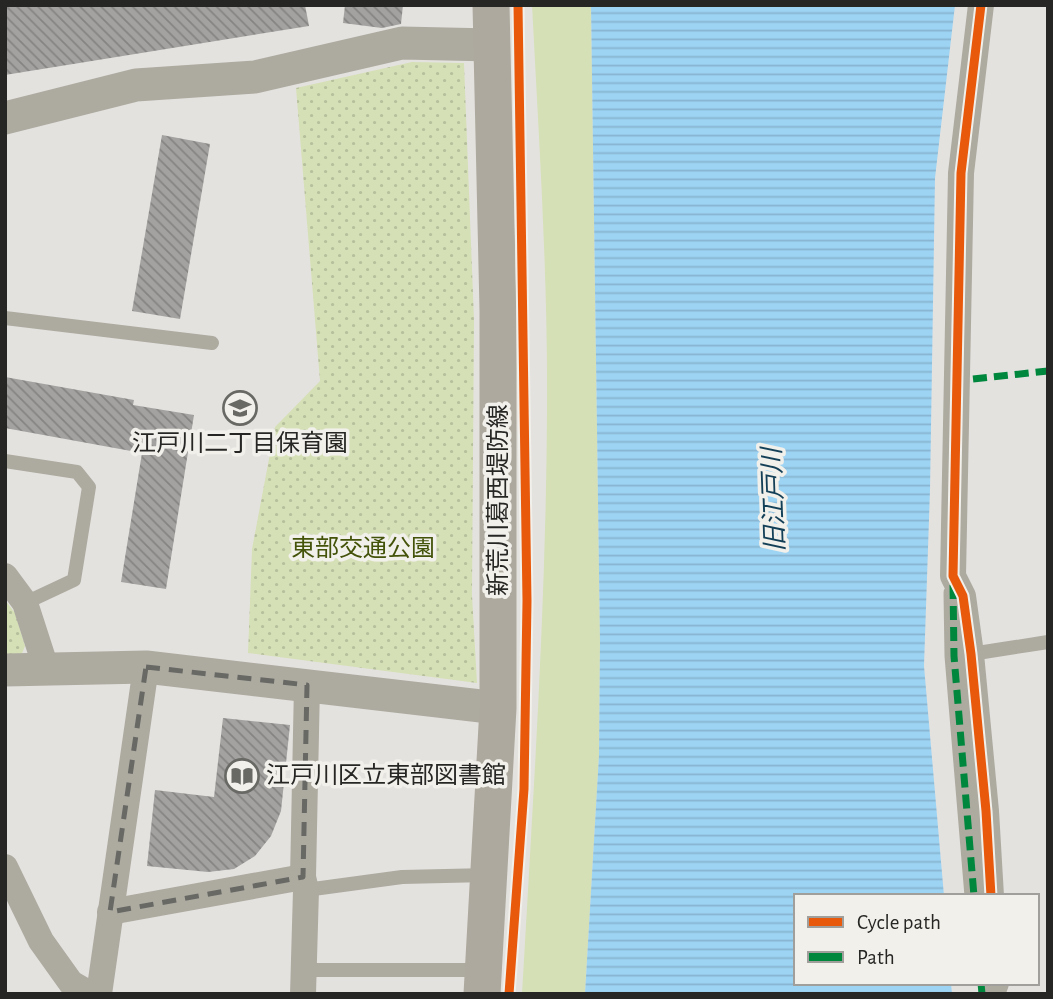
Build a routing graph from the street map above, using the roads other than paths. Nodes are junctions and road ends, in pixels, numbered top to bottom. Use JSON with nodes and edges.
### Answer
{"nodes":[{"id":1,"x":491,"y":5,"type":"edge"},
{"id":2,"x":981,"y":5,"type":"edge"},
{"id":3,"x":492,"y":45,"type":"junction"},
{"id":4,"x":5,"y":118,"type":"edge"},
{"id":5,"x":5,"y":318,"type":"edge"},
{"id":6,"x":212,"y":343,"type":"dead end"},
{"id":7,"x":5,"y":461,"type":"edge"},
{"id":8,"x":5,"y":576,"type":"edge"},
{"id":9,"x":953,"y":576,"type":"junction"},
{"id":10,"x":25,"y":603,"type":"junction"},
{"id":11,"x":1048,"y":642,"type":"edge"},
{"id":12,"x":971,"y":654,"type":"junction"},
{"id":13,"x":146,"y":667,"type":"junction"},
{"id":14,"x":46,"y":668,"type":"junction"},
{"id":15,"x":5,"y":670,"type":"edge"},
{"id":16,"x":307,"y":685,"type":"junction"},
{"id":17,"x":498,"y":708,"type":"junction"},
{"id":18,"x":5,"y":867,"type":"edge"},
{"id":19,"x":489,"y":875,"type":"junction"},
{"id":20,"x":305,"y":883,"type":"junction"},
{"id":21,"x":974,"y":894,"type":"edge"},
{"id":22,"x":991,"y":894,"type":"edge"},
{"id":23,"x":110,"y":912,"type":"junction"},
{"id":24,"x":303,"y":982,"type":"edge"},
{"id":25,"x":474,"y":982,"type":"edge"},
{"id":26,"x":90,"y":994,"type":"edge"},
{"id":27,"x":99,"y":994,"type":"edge"}],
"edges":[{"from":1,"to":3,"type":"main road","name":"新荒川葛西堤防線"},
{"from":2,"to":9,"type":"street"},
{"from":3,"to":4,"type":"street"},
{"from":3,"to":17,"type":"main road","name":"新荒川葛西堤防線"},
{"from":5,"to":6,"type":"lane"},
{"from":7,"to":10,"type":"lane"},
{"from":8,"to":10,"type":"street"},
{"from":9,"to":12,"type":"street"},
{"from":9,"to":21,"type":"street"},
{"from":10,"to":14,"type":"street"},
{"from":11,"to":12,"type":"lane"},
{"from":12,"to":22,"type":"street"},
{"from":13,"to":14,"type":"street"},
{"from":13,"to":16,"type":"street"},
{"from":13,"to":23,"type":"street"},
{"from":14,"to":15,"type":"street"},
{"from":16,"to":17,"type":"street"},
{"from":16,"to":20,"type":"street"},
{"from":17,"to":19,"type":"main road","name":"新荒川葛西堤防線"},
{"from":18,"to":26,"type":"street"},
{"from":19,"to":20,"type":"lane"},
{"from":19,"to":25,"type":"main road","name":"新荒川葛西堤防線"},
{"from":20,"to":23,"type":"street"},
{"from":20,"to":24,"type":"street"},
{"from":23,"to":27,"type":"street"},
{"from":24,"to":25,"type":"lane"}]}
